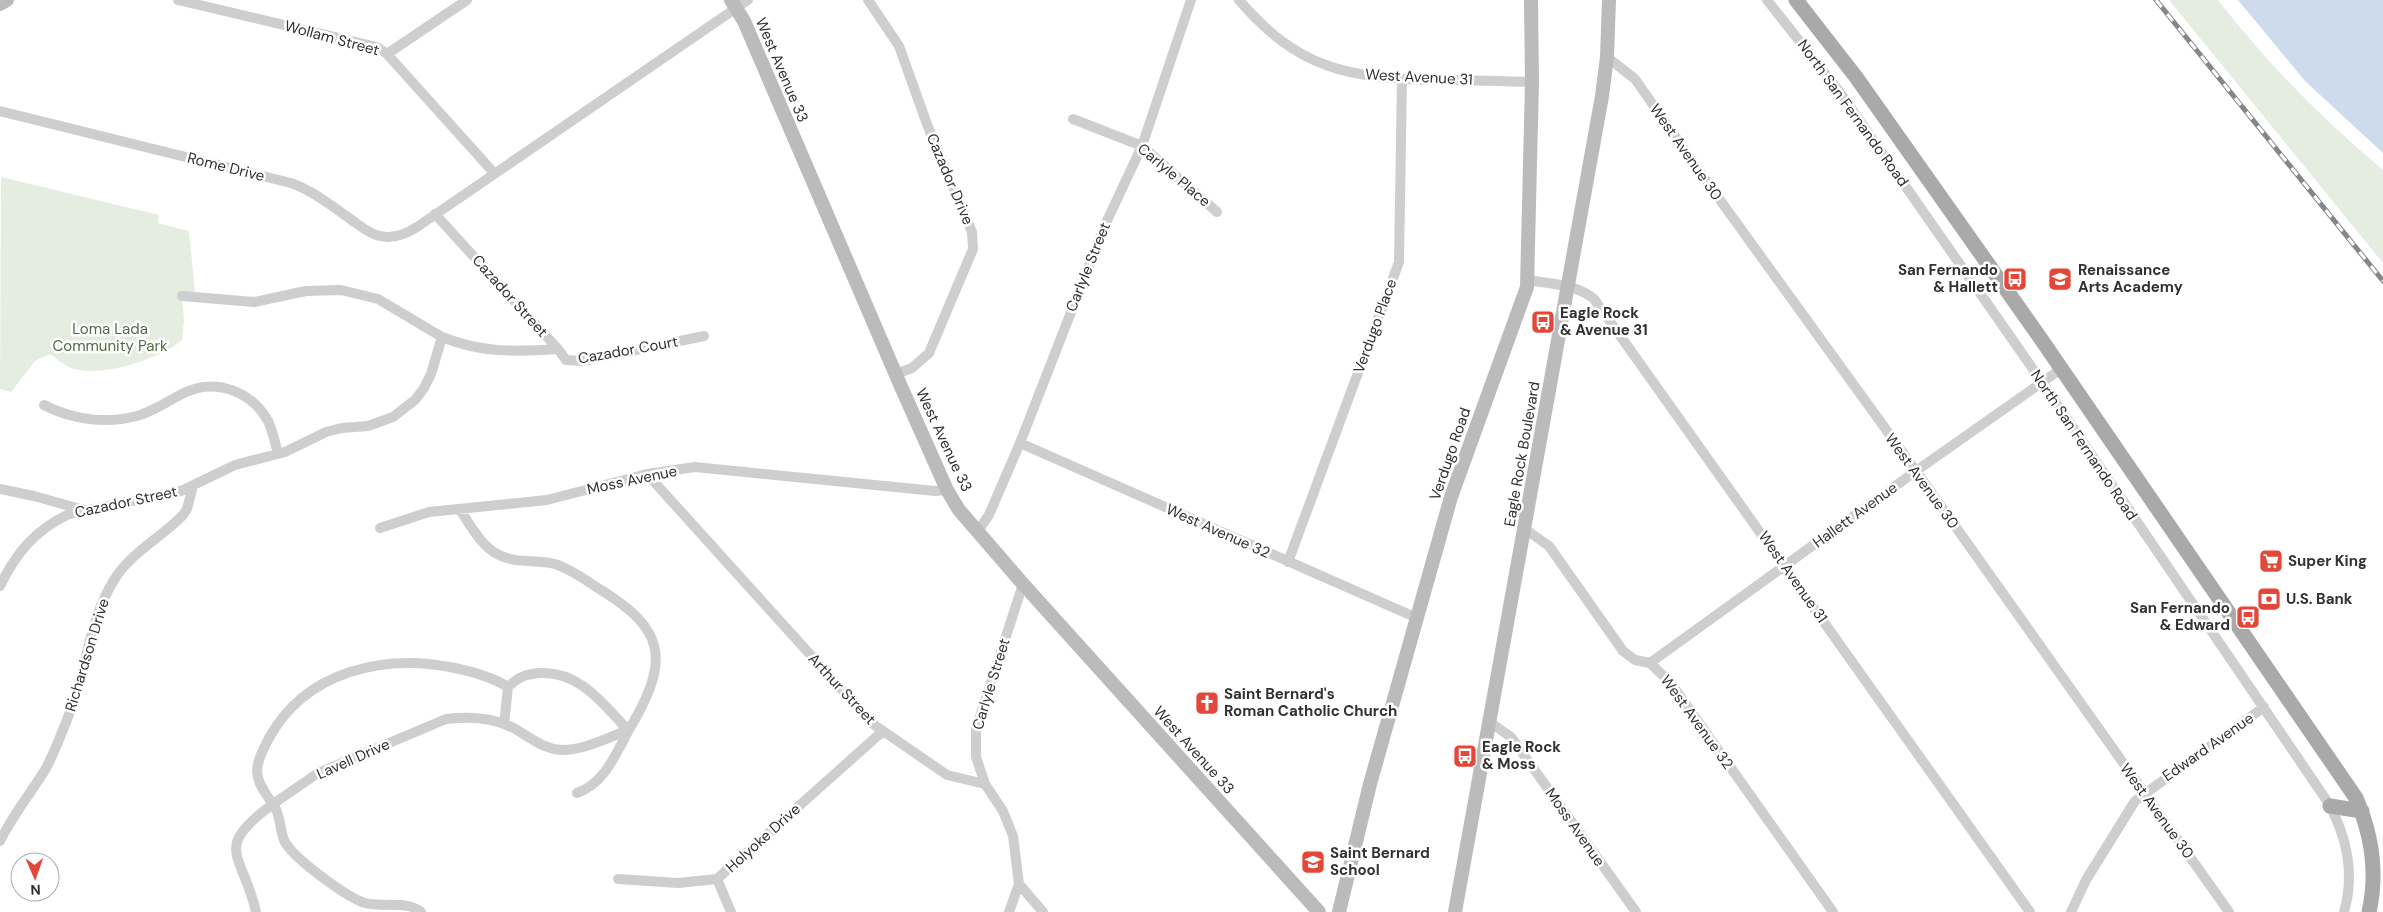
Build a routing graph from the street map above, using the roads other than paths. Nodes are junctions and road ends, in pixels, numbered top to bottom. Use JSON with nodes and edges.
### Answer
{"nodes":[{"id":1,"x":7,"y":0,"type":"edge"},
{"id":2,"x":178,"y":0,"type":"edge"},
{"id":3,"x":466,"y":0,"type":"edge"},
{"id":4,"x":868,"y":0,"type":"edge"},
{"id":5,"x":1191,"y":0,"type":"edge"},
{"id":6,"x":1239,"y":0,"type":"edge"},
{"id":7,"x":1531,"y":0,"type":"edge"},
{"id":8,"x":1609,"y":0,"type":"edge"},
{"id":9,"x":1767,"y":0,"type":"edge"},
{"id":10,"x":1796,"y":0,"type":"edge"},
{"id":11,"x":739,"y":3,"type":"edge"},
{"id":12,"x":0,"y":4,"type":"edge"},
{"id":13,"x":387,"y":54,"type":"junction"},
{"id":14,"x":1607,"y":57,"type":"junction"},
{"id":15,"x":1402,"y":79,"type":"junction"},
{"id":16,"x":1532,"y":82,"type":"junction"},
{"id":17,"x":0,"y":112,"type":"edge"},
{"id":18,"x":1073,"y":120,"type":"dead end"},
{"id":19,"x":1142,"y":146,"type":"junction"},
{"id":20,"x":494,"y":172,"type":"junction"},
{"id":21,"x":1217,"y":212,"type":"dead end"},
{"id":22,"x":435,"y":214,"type":"junction"},
{"id":23,"x":1528,"y":280,"type":"junction"},
{"id":24,"x":1569,"y":287,"type":"junction"},
{"id":25,"x":182,"y":296,"type":"dead end"},
{"id":26,"x":442,"y":336,"type":"junction"},
{"id":27,"x":704,"y":336,"type":"dead end"},
{"id":28,"x":558,"y":349,"type":"junction"},
{"id":29,"x":2062,"y":369,"type":"junction"},
{"id":30,"x":896,"y":374,"type":"junction"},
{"id":31,"x":2042,"y":382,"type":"junction"},
{"id":32,"x":44,"y":405,"type":"dead end"},
{"id":33,"x":1020,"y":443,"type":"junction"},
{"id":34,"x":278,"y":454,"type":"junction"},
{"id":35,"x":1916,"y":471,"type":"junction"},
{"id":36,"x":646,"y":474,"type":"junction"},
{"id":37,"x":193,"y":486,"type":"junction"},
{"id":38,"x":0,"y":489,"type":"edge"},
{"id":39,"x":948,"y":490,"type":"junction"},
{"id":40,"x":84,"y":510,"type":"junction"},
{"id":41,"x":460,"y":510,"type":"junction"},
{"id":42,"x":380,"y":528,"type":"dead end"},
{"id":43,"x":1525,"y":529,"type":"junction"},
{"id":44,"x":978,"y":532,"type":"junction"},
{"id":45,"x":1288,"y":562,"type":"junction"},
{"id":46,"x":1785,"y":565,"type":"junction"},
{"id":47,"x":1023,"y":584,"type":"junction"},
{"id":48,"x":0,"y":586,"type":"edge"},
{"id":49,"x":1417,"y":618,"type":"junction"},
{"id":50,"x":1650,"y":663,"type":"junction"},
{"id":51,"x":508,"y":687,"type":"junction"},
{"id":52,"x":2264,"y":707,"type":"junction"},
{"id":53,"x":1491,"y":723,"type":"junction"},
{"id":54,"x":504,"y":724,"type":"junction"},
{"id":55,"x":628,"y":730,"type":"junction"},
{"id":56,"x":883,"y":731,"type":"junction"},
{"id":57,"x":984,"y":784,"type":"junction"},
{"id":58,"x":2144,"y":792,"type":"junction"},
{"id":59,"x":577,"y":793,"type":"dead end"},
{"id":60,"x":273,"y":804,"type":"junction"},
{"id":61,"x":2330,"y":806,"type":"junction"},
{"id":62,"x":2362,"y":811,"type":"junction"},
{"id":63,"x":0,"y":841,"type":"edge"},
{"id":64,"x":618,"y":879,"type":"dead end"},
{"id":65,"x":716,"y":879,"type":"junction"},
{"id":66,"x":1020,"y":884,"type":"junction"},
{"id":67,"x":256,"y":912,"type":"edge"},
{"id":68,"x":422,"y":912,"type":"edge"},
{"id":69,"x":731,"y":912,"type":"edge"},
{"id":70,"x":1009,"y":912,"type":"edge"},
{"id":71,"x":1043,"y":912,"type":"edge"},
{"id":72,"x":1319,"y":912,"type":"edge"},
{"id":73,"x":1339,"y":912,"type":"edge"},
{"id":74,"x":1455,"y":912,"type":"edge"},
{"id":75,"x":1636,"y":912,"type":"edge"},
{"id":76,"x":1833,"y":912,"type":"edge"},
{"id":77,"x":2030,"y":912,"type":"edge"},
{"id":78,"x":2071,"y":912,"type":"edge"},
{"id":79,"x":2229,"y":912,"type":"edge"},
{"id":80,"x":2344,"y":912,"type":"edge"},
{"id":81,"x":2369,"y":912,"type":"edge"}],
"edges":[{"from":1,"to":12,"type":"street"},
{"from":2,"to":13,"type":"street","name":"Wollam Street"},
{"from":3,"to":13,"type":"street"},
{"from":4,"to":30,"type":"street","name":"Cazador Drive"},
{"from":5,"to":19,"type":"street","name":"Carlyle Street"},
{"from":6,"to":15,"type":"street","name":"West Avenue 31"},
{"from":7,"to":16,"type":"street","name":"Verdugo Road"},
{"from":8,"to":14,"type":"street","name":"Eagle Rock Boulevard"},
{"from":9,"to":31,"type":"street","name":"North San Fernando Road"},
{"from":10,"to":29,"type":"main road","name":"North San Fernando Road"},
{"from":11,"to":20,"type":"street"},
{"from":11,"to":30,"type":"street","name":"West Avenue 33"},
{"from":13,"to":20,"type":"street","name":"Wollam Street"},
{"from":14,"to":24,"type":"street","name":"Eagle Rock Boulevard"},
{"from":14,"to":35,"type":"street","name":"West Avenue 30"},
{"from":15,"to":16,"type":"street","name":"West Avenue 31"},
{"from":15,"to":45,"type":"street","name":"Verdugo Place"},
{"from":16,"to":23,"type":"street","name":"Verdugo Road"},
{"from":17,"to":22,"type":"street","name":"Rome Drive"},
{"from":18,"to":19,"type":"street","name":"Carlyle Place"},
{"from":19,"to":21,"type":"street","name":"Carlyle Place"},
{"from":19,"to":33,"type":"street","name":"Carlyle Street"},
{"from":20,"to":22,"type":"street"},
{"from":22,"to":28,"type":"street","name":"Cazador Street"},
{"from":23,"to":24,"type":"street","name":"West Avenue 31"},
{"from":23,"to":49,"type":"street","name":"Verdugo Road"},
{"from":24,"to":43,"type":"street","name":"Eagle Rock Boulevard"},
{"from":24,"to":46,"type":"street","name":"West Avenue 31"},
{"from":25,"to":26,"type":"street"},
{"from":26,"to":28,"type":"street","name":"Cazador Street"},
{"from":26,"to":34,"type":"street","name":"Cazador Street"},
{"from":27,"to":28,"type":"street","name":"Cazador Court"},
{"from":29,"to":31,"type":"street","name":"Hallett Avenue"},
{"from":29,"to":62,"type":"main road","name":"North San Fernando Road"},
{"from":30,"to":39,"type":"street","name":"West Avenue 33"},
{"from":31,"to":35,"type":"street","name":"Hallett Avenue"},
{"from":31,"to":52,"type":"street","name":"North San Fernando Road"},
{"from":32,"to":34,"type":"street"},
{"from":33,"to":44,"type":"street","name":"Carlyle Street"},
{"from":33,"to":45,"type":"street","name":"West Avenue 32"},
{"from":34,"to":37,"type":"street","name":"Cazador Street"},
{"from":35,"to":46,"type":"street","name":"Hallett Avenue"},
{"from":35,"to":58,"type":"street","name":"West Avenue 30"},
{"from":36,"to":39,"type":"street","name":"Moss Avenue"},
{"from":36,"to":41,"type":"street","name":"Moss Avenue"},
{"from":36,"to":56,"type":"street","name":"Arthur Street"},
{"from":37,"to":40,"type":"street","name":"Cazador Street"},
{"from":37,"to":63,"type":"street","name":"Richardson Drive"},
{"from":38,"to":40,"type":"street"},
{"from":39,"to":44,"type":"street","name":"West Avenue 33"},
{"from":40,"to":48,"type":"street","name":"Cazador Street"},
{"from":41,"to":42,"type":"street","name":"Moss Avenue"},
{"from":41,"to":55,"type":"street"},
{"from":43,"to":50,"type":"street","name":"West Avenue 32"},
{"from":43,"to":53,"type":"street","name":"Eagle Rock Boulevard"},
{"from":44,"to":47,"type":"street","name":"West Avenue 33"},
{"from":45,"to":49,"type":"street","name":"West Avenue 32"},
{"from":46,"to":50,"type":"street","name":"Hallett Avenue"},
{"from":46,"to":77,"type":"street","name":"West Avenue 31"},
{"from":47,"to":57,"type":"street","name":"Carlyle Street"},
{"from":47,"to":72,"type":"street","name":"West Avenue 33"},
{"from":49,"to":73,"type":"street","name":"Verdugo Road"},
{"from":50,"to":76,"type":"street","name":"West Avenue 32"},
{"from":51,"to":54,"type":"street"},
{"from":51,"to":55,"type":"street"},
{"from":51,"to":60,"type":"street"},
{"from":52,"to":58,"type":"street","name":"Edward Avenue"},
{"from":52,"to":61,"type":"street","name":"North San Fernando Road"},
{"from":53,"to":74,"type":"street","name":"Eagle Rock Boulevard"},
{"from":53,"to":75,"type":"street","name":"Moss Avenue"},
{"from":54,"to":55,"type":"street","name":"Lavell Drive"},
{"from":54,"to":60,"type":"street","name":"Lavell Drive"},
{"from":55,"to":59,"type":"street"},
{"from":56,"to":57,"type":"street","name":"Arthur Street"},
{"from":56,"to":65,"type":"street","name":"Holyoke Drive"},
{"from":57,"to":66,"type":"street"},
{"from":58,"to":78,"type":"street","name":"Edward Avenue"},
{"from":58,"to":79,"type":"street","name":"West Avenue 30"},
{"from":60,"to":67,"type":"street","name":"Lavell Drive"},
{"from":60,"to":68,"type":"street"},
{"from":61,"to":62,"type":"main road"},
{"from":61,"to":80,"type":"street","name":"North San Fernando Road"},
{"from":62,"to":81,"type":"main road","name":"North San Fernando Road"},
{"from":64,"to":65,"type":"street","name":"Holyoke Drive"},
{"from":65,"to":69,"type":"street"},
{"from":66,"to":70,"type":"street"},
{"from":66,"to":71,"type":"street"}]}
